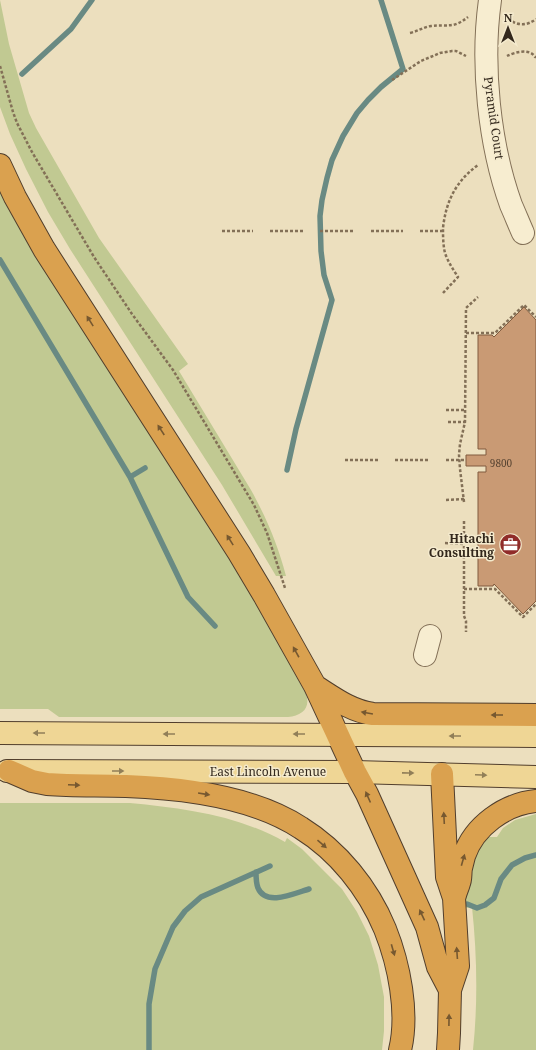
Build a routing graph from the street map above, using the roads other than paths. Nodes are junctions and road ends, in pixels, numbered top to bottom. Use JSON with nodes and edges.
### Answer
{"nodes":[{"id":1,"x":490,"y":0,"type":"edge"},
{"id":2,"x":0,"y":165,"type":"edge"},
{"id":3,"x":524,"y":233,"type":"dead end"},
{"id":4,"x":315,"y":686,"type":"junction"},
{"id":5,"x":536,"y":715,"type":"edge"},
{"id":6,"x":3,"y":733,"type":"edge"},
{"id":7,"x":338,"y":735,"type":"junction"},
{"id":8,"x":536,"y":736,"type":"edge"},
{"id":9,"x":5,"y":771,"type":"edge"},
{"id":10,"x":355,"y":772,"type":"junction"},
{"id":11,"x":442,"y":774,"type":"junction"},
{"id":12,"x":536,"y":777,"type":"edge"},
{"id":13,"x":536,"y":801,"type":"edge"},
{"id":14,"x":454,"y":898,"type":"junction"},
{"id":15,"x":450,"y":990,"type":"junction"},
{"id":16,"x":400,"y":1050,"type":"edge"},
{"id":17,"x":448,"y":1050,"type":"edge"}],
"edges":[{"from":1,"to":3,"type":"street","name":"Pyramid Court"},
{"from":4,"to":2,"type":"highway","one_way":true},
{"from":5,"to":4,"type":"highway","one_way":true},
{"from":4,"to":7,"type":"highway"},
{"from":7,"to":6,"type":"main road","one_way":true},
{"from":8,"to":7,"type":"main road","one_way":true},
{"from":7,"to":10,"type":"highway"},
{"from":9,"to":10,"type":"main road","name":"East Lincoln Avenue","one_way":true},
{"from":9,"to":16,"type":"highway","one_way":true},
{"from":10,"to":11,"type":"main road","name":"East Lincoln Avenue","one_way":true},
{"from":15,"to":10,"type":"highway","one_way":true},
{"from":11,"to":12,"type":"main road","name":"East Lincoln Avenue","one_way":true},
{"from":14,"to":11,"type":"highway","one_way":true},
{"from":14,"to":13,"type":"highway","one_way":true},
{"from":15,"to":14,"type":"highway","one_way":true},
{"from":17,"to":15,"type":"highway","one_way":true}]}
